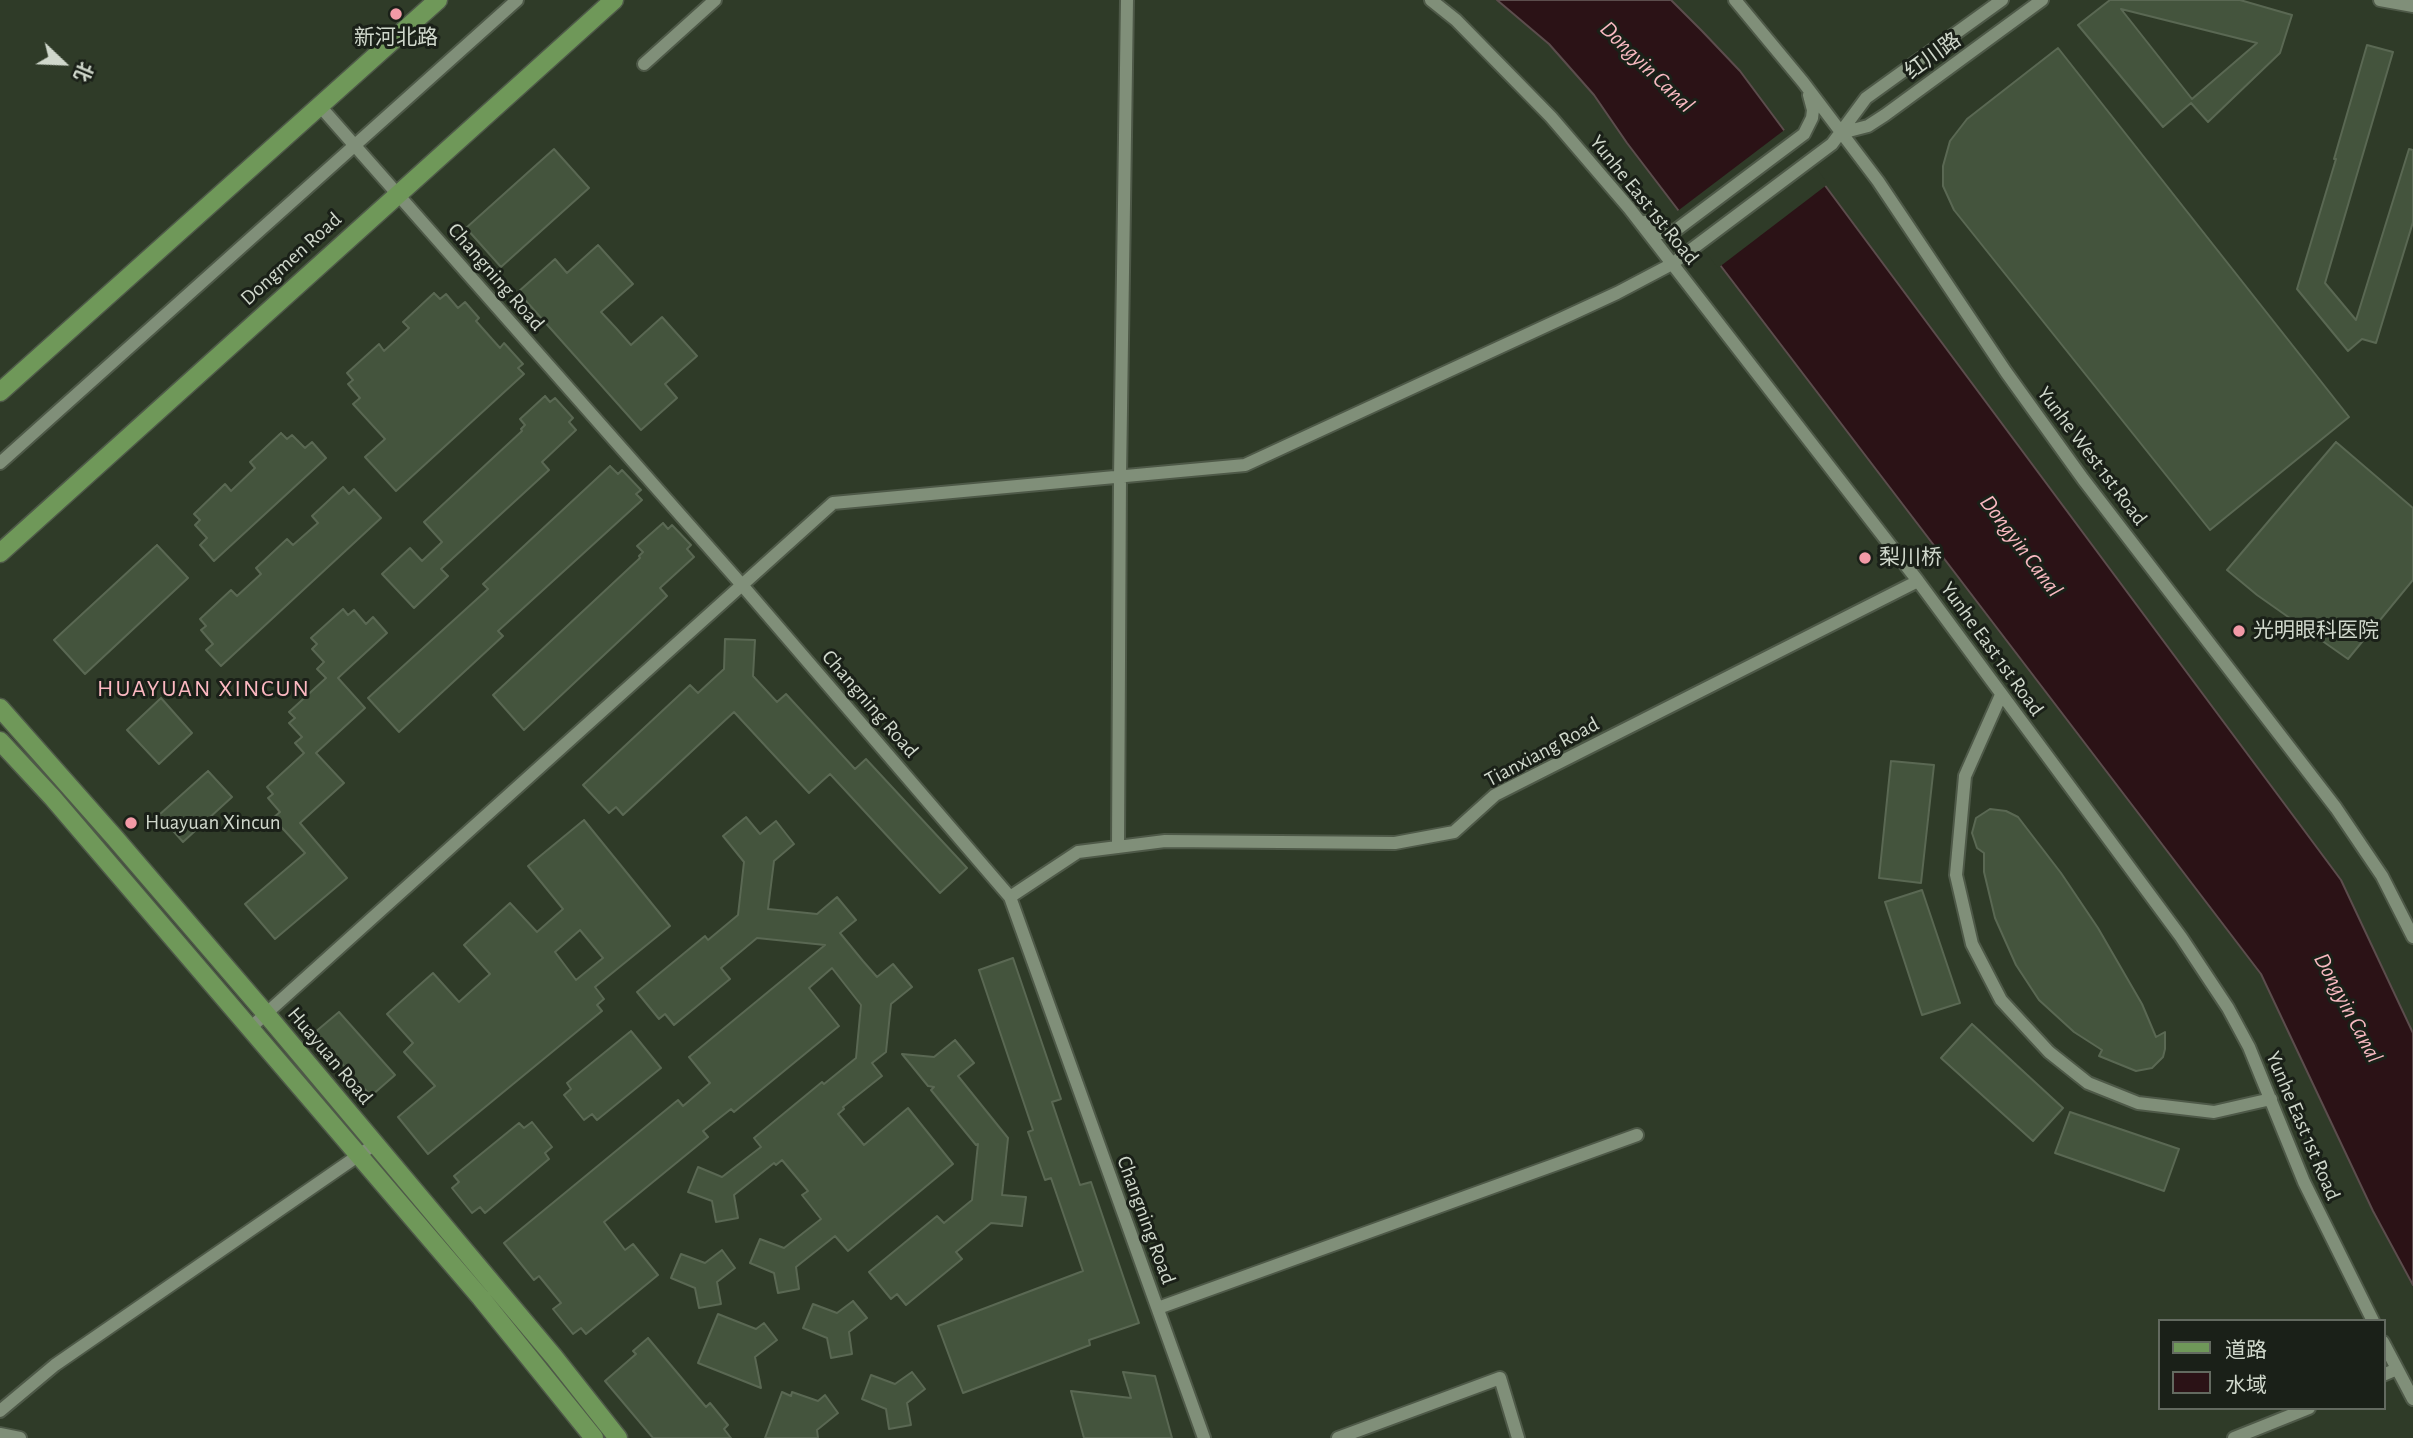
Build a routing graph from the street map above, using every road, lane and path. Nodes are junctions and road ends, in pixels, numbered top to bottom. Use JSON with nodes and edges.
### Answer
{"nodes":[{"id":1,"x":438,"y":0,"type":"edge"},
{"id":2,"x":517,"y":0,"type":"edge"},
{"id":3,"x":614,"y":0,"type":"edge"},
{"id":4,"x":715,"y":0,"type":"edge"},
{"id":5,"x":1127,"y":0,"type":"edge"},
{"id":6,"x":1431,"y":0,"type":"edge"},
{"id":7,"x":1735,"y":0,"type":"edge"},
{"id":8,"x":2002,"y":0,"type":"edge"},
{"id":9,"x":2042,"y":0,"type":"edge"},
{"id":10,"x":2380,"y":0,"type":"edge"},
{"id":11,"x":2413,"y":6,"type":"edge"},
{"id":12,"x":644,"y":64,"type":"dead end"},
{"id":13,"x":1803,"y":82,"type":"junction"},
{"id":14,"x":319,"y":105,"type":"junction"},
{"id":15,"x":1841,"y":133,"type":"junction"},
{"id":16,"x":355,"y":145,"type":"junction"},
{"id":17,"x":398,"y":194,"type":"junction"},
{"id":18,"x":1629,"y":208,"type":"junction"},
{"id":19,"x":1672,"y":264,"type":"junction"},
{"id":20,"x":0,"y":392,"type":"edge"},
{"id":21,"x":0,"y":463,"type":"edge"},
{"id":22,"x":1120,"y":477,"type":"junction"},
{"id":23,"x":0,"y":553,"type":"edge"},
{"id":24,"x":1918,"y":581,"type":"junction"},
{"id":25,"x":742,"y":585,"type":"junction"},
{"id":26,"x":2001,"y":695,"type":"junction"},
{"id":27,"x":0,"y":708,"type":"edge"},
{"id":28,"x":0,"y":741,"type":"edge"},
{"id":29,"x":1118,"y":847,"type":"junction"},
{"id":30,"x":1010,"y":897,"type":"junction"},
{"id":31,"x":2413,"y":937,"type":"edge"},
{"id":32,"x":267,"y":1015,"type":"junction"},
{"id":33,"x":249,"y":1029,"type":"junction"},
{"id":34,"x":2271,"y":1099,"type":"junction"},
{"id":35,"x":1637,"y":1135,"type":"dead end"},
{"id":36,"x":375,"y":1144,"type":"junction"},
{"id":37,"x":359,"y":1156,"type":"junction"},
{"id":38,"x":1157,"y":1308,"type":"junction"},
{"id":39,"x":2372,"y":1319,"type":"edge"},
{"id":40,"x":2385,"y":1346,"type":"edge"},
{"id":41,"x":2397,"y":1369,"type":"junction"},
{"id":42,"x":2385,"y":1374,"type":"edge"},
{"id":43,"x":2413,"y":1399,"type":"edge"},
{"id":44,"x":2304,"y":1410,"type":"edge"},
{"id":45,"x":0,"y":1411,"type":"edge"},
{"id":46,"x":0,"y":1434,"type":"edge"},
{"id":47,"x":20,"y":1438,"type":"edge"},
{"id":48,"x":594,"y":1438,"type":"edge"},
{"id":49,"x":618,"y":1438,"type":"edge"},
{"id":50,"x":1204,"y":1438,"type":"edge"},
{"id":51,"x":1338,"y":1438,"type":"edge"},
{"id":52,"x":1518,"y":1438,"type":"edge"},
{"id":53,"x":2234,"y":1438,"type":"edge"}],
"edges":[{"from":1,"to":14,"type":"main road"},
{"from":2,"to":16,"type":"street"},
{"from":3,"to":17,"type":"main road","name":"Dongmen Road"},
{"from":4,"to":12,"type":"street"},
{"from":5,"to":22,"type":"street"},
{"from":6,"to":18,"type":"street","name":"Yunhe East 1st Road"},
{"from":7,"to":13,"type":"street","name":"Yunhe West 1st Road"},
{"from":8,"to":15,"type":"street","name":"红川路"},
{"from":9,"to":15,"type":"street","name":"红川路"},
{"from":10,"to":11,"type":"street"},
{"from":13,"to":15,"type":"street","name":"Yunhe West 1st Road"},
{"from":13,"to":18,"type":"street"},
{"from":14,"to":16,"type":"street","name":"Changning Road"},
{"from":14,"to":20,"type":"main road"},
{"from":15,"to":19,"type":"street","name":"红川路"},
{"from":15,"to":31,"type":"street","name":"Yunhe West 1st Road"},
{"from":16,"to":17,"type":"street","name":"Changning Road"},
{"from":16,"to":21,"type":"street"},
{"from":17,"to":23,"type":"main road","name":"Dongmen Road"},
{"from":17,"to":25,"type":"street","name":"Changning Road"},
{"from":18,"to":19,"type":"street","name":"Yunhe East 1st Road"},
{"from":19,"to":22,"type":"street","name":"红川路"},
{"from":19,"to":24,"type":"street","name":"Yunhe East 1st Road"},
{"from":22,"to":25,"type":"street","name":"红川路"},
{"from":22,"to":29,"type":"street"},
{"from":24,"to":26,"type":"street","name":"Yunhe East 1st Road"},
{"from":24,"to":29,"type":"street","name":"Tianxiang Road"},
{"from":25,"to":30,"type":"street","name":"Changning Road"},
{"from":25,"to":32,"type":"street","name":"红川路"},
{"from":26,"to":34,"type":"street","name":"Yunhe East 1st Road"},
{"from":26,"to":34,"type":"street"},
{"from":27,"to":32,"type":"main road","name":"Huayuan Road"},
{"from":28,"to":33,"type":"main road","name":"Huayuan Road"},
{"from":29,"to":30,"type":"street","name":"Tianxiang Road"},
{"from":30,"to":38,"type":"street","name":"Changning Road"},
{"from":32,"to":33,"type":"street","name":"红川路"},
{"from":32,"to":36,"type":"main road","name":"Huayuan Road"},
{"from":33,"to":37,"type":"main road","name":"Huayuan Road"},
{"from":34,"to":39,"type":"street","name":"Yunhe East 1st Road"},
{"from":35,"to":38,"type":"street"},
{"from":36,"to":37,"type":"street"},
{"from":36,"to":49,"type":"main road","name":"Huayuan Road"},
{"from":37,"to":45,"type":"street"},
{"from":37,"to":48,"type":"main road","name":"Huayuan Road"},
{"from":38,"to":50,"type":"street","name":"Changning Road"},
{"from":40,"to":41,"type":"street"},
{"from":41,"to":42,"type":"street"},
{"from":41,"to":43,"type":"street"},
{"from":44,"to":53,"type":"street"},
{"from":46,"to":47,"type":"street"},
{"from":51,"to":52,"type":"street"}]}
